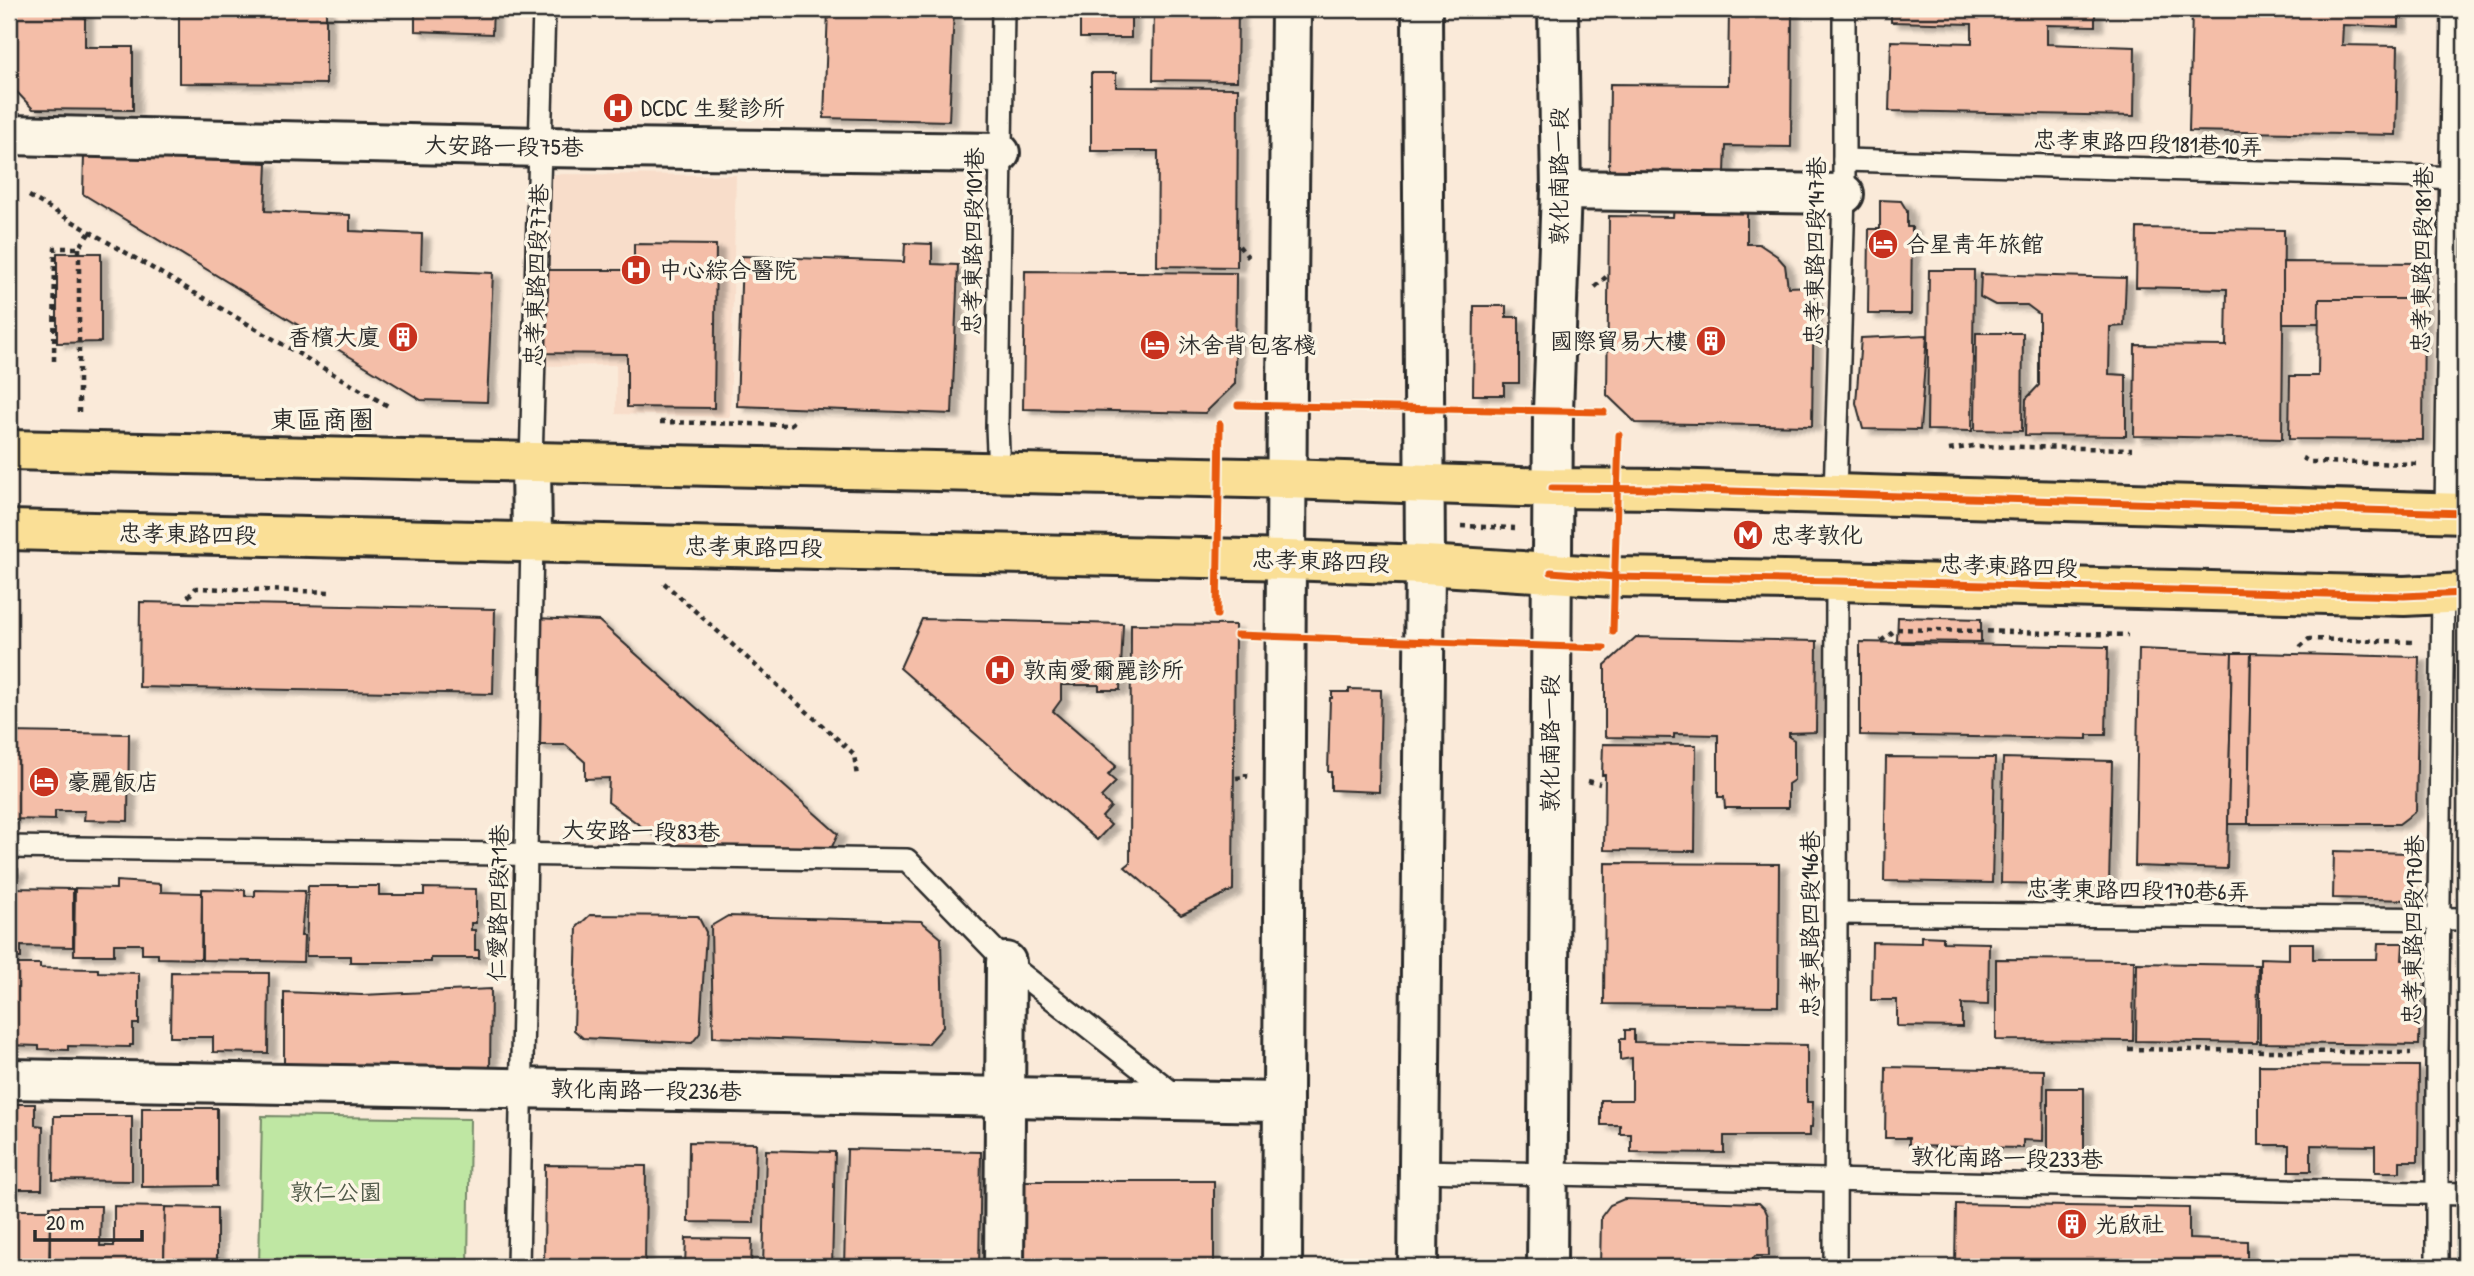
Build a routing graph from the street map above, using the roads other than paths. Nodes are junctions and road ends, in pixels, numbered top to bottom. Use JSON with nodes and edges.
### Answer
{"nodes":[{"id":1,"x":544,"y":9,"type":"edge"},
{"id":2,"x":1003,"y":9,"type":"edge"},
{"id":3,"x":1291,"y":9,"type":"edge"},
{"id":4,"x":1423,"y":9,"type":"edge"},
{"id":5,"x":1558,"y":9,"type":"edge"},
{"id":6,"x":1844,"y":9,"type":"edge"},
{"id":7,"x":2453,"y":9,"type":"edge"},
{"id":8,"x":9,"y":135,"type":"edge"},
{"id":9,"x":540,"y":147,"type":"junction"},
{"id":10,"x":1000,"y":153,"type":"junction"},
{"id":11,"x":1844,"y":177,"type":"junction"},
{"id":12,"x":2458,"y":178,"type":"edge"},
{"id":13,"x":1561,"y":190,"type":"junction"},
{"id":14,"x":9,"y":450,"type":"edge"},
{"id":15,"x":531,"y":462,"type":"junction"},
{"id":16,"x":999,"y":474,"type":"junction"},
{"id":17,"x":1286,"y":479,"type":"junction"},
{"id":18,"x":1425,"y":484,"type":"junction"},
{"id":19,"x":1552,"y":488,"type":"junction"},
{"id":20,"x":1835,"y":495,"type":"junction"},
{"id":21,"x":2456,"y":513,"type":"edge"},
{"id":22,"x":9,"y":530,"type":"edge"},
{"id":23,"x":532,"y":541,"type":"junction"},
{"id":24,"x":1286,"y":560,"type":"junction"},
{"id":25,"x":1425,"y":565,"type":"junction"},
{"id":26,"x":1551,"y":572,"type":"junction"},
{"id":27,"x":1838,"y":581,"type":"junction"},
{"id":28,"x":2454,"y":593,"type":"edge"},
{"id":29,"x":9,"y":847,"type":"edge"},
{"id":30,"x":526,"y":856,"type":"junction"},
{"id":31,"x":1836,"y":913,"type":"junction"},
{"id":32,"x":2440,"y":919,"type":"junction"},
{"id":33,"x":2465,"y":919,"type":"edge"},
{"id":34,"x":1006,"y":961,"type":"junction"},
{"id":35,"x":9,"y":1079,"type":"edge"},
{"id":36,"x":521,"y":1088,"type":"junction"},
{"id":37,"x":1005,"y":1096,"type":"junction"},
{"id":38,"x":1182,"y":1100,"type":"junction"},
{"id":39,"x":1283,"y":1102,"type":"junction"},
{"id":40,"x":1419,"y":1171,"type":"junction"},
{"id":41,"x":1547,"y":1173,"type":"junction"},
{"id":42,"x":1836,"y":1180,"type":"junction"},
{"id":43,"x":2438,"y":1194,"type":"junction"},
{"id":44,"x":2465,"y":1194,"type":"edge"},
{"id":45,"x":518,"y":1267,"type":"edge"},
{"id":46,"x":1003,"y":1267,"type":"edge"},
{"id":47,"x":1282,"y":1267,"type":"edge"},
{"id":48,"x":1418,"y":1267,"type":"edge"},
{"id":49,"x":1547,"y":1267,"type":"edge"},
{"id":50,"x":1835,"y":1267,"type":"edge"},
{"id":51,"x":2437,"y":1267,"type":"edge"}],
"edges":[{"from":1,"to":9,"type":"lane","name":"忠孝東路四段77巷"},
{"from":2,"to":10,"type":"lane","name":"忠孝東路四段101巷"},
{"from":3,"to":17,"type":"main road"},
{"from":4,"to":18,"type":"main road"},
{"from":5,"to":13,"type":"main road","name":"敦化南路一段"},
{"from":6,"to":11,"type":"lane","name":"忠孝東路四段147巷"},
{"from":7,"to":12,"type":"lane","name":"忠孝東路四段181巷"},
{"from":8,"to":9,"type":"main road","name":"大安路一段75巷"},
{"from":9,"to":10,"type":"main road","name":"大安路一段75巷"},
{"from":9,"to":15,"type":"lane","name":"忠孝東路四段77巷"},
{"from":10,"to":16,"type":"lane","name":"忠孝東路四段101巷"},
{"from":11,"to":12,"type":"lane","name":"忠孝東路四段181巷10弄"},
{"from":11,"to":13,"type":"main road"},
{"from":11,"to":20,"type":"lane","name":"忠孝東路四段147巷"},
{"from":12,"to":21,"type":"lane","name":"忠孝東路四段181巷"},
{"from":13,"to":19,"type":"main road","name":"敦化南路一段"},
{"from":14,"to":15,"type":"main road"},
{"from":15,"to":16,"type":"main road"},
{"from":15,"to":23,"type":"main road","name":"忠孝東路四段77巷"},
{"from":16,"to":17,"type":"main road"},
{"from":17,"to":18,"type":"main road"},
{"from":17,"to":24,"type":"main road"},
{"from":18,"to":19,"type":"main road"},
{"from":18,"to":25,"type":"main road"},
{"from":19,"to":20,"type":"main road"},
{"from":19,"to":26,"type":"main road","name":"敦化南路一段"},
{"from":20,"to":21,"type":"main road"},
{"from":22,"to":23,"type":"main road","name":"忠孝東路四段"},
{"from":23,"to":24,"type":"main road","name":"忠孝東路四段"},
{"from":23,"to":30,"type":"lane","name":"仁愛路四段71巷"},
{"from":24,"to":25,"type":"main road","name":"忠孝東路四段"},
{"from":24,"to":39,"type":"main road"},
{"from":25,"to":26,"type":"main road","name":"忠孝東路四段"},
{"from":25,"to":40,"type":"main road"},
{"from":26,"to":27,"type":"main road","name":"忠孝東路四段"},
{"from":26,"to":41,"type":"main road","name":"敦化南路一段"},
{"from":27,"to":28,"type":"main road","name":"忠孝東路四段"},
{"from":27,"to":31,"type":"lane","name":"忠孝東路四段146巷"},
{"from":28,"to":32,"type":"lane","name":"忠孝東路四段170巷"},
{"from":29,"to":30,"type":"lane","name":"大安路一段83巷"},
{"from":30,"to":34,"type":"lane","name":"大安路一段83巷"},
{"from":30,"to":36,"type":"lane","name":"仁愛路四段71巷"},
{"from":31,"to":32,"type":"lane","name":"忠孝東路四段170巷6弄"},
{"from":31,"to":42,"type":"lane","name":"忠孝東路四段146巷"},
{"from":32,"to":33,"type":"lane","name":"忠孝東路四段170巷6弄"},
{"from":32,"to":43,"type":"lane","name":"忠孝東路四段170巷"},
{"from":34,"to":37,"type":"main road"},
{"from":34,"to":38,"type":"lane","name":"大安路一段83巷"},
{"from":35,"to":36,"type":"main road","name":"敦化南路一段236巷"},
{"from":36,"to":37,"type":"main road","name":"敦化南路一段236巷"},
{"from":36,"to":45,"type":"lane","name":"仁愛路四段71巷"},
{"from":37,"to":38,"type":"main road","name":"敦化南路一段236巷"},
{"from":37,"to":46,"type":"main road"},
{"from":38,"to":39,"type":"main road","name":"敦化南路一段236巷"},
{"from":39,"to":47,"type":"main road"},
{"from":40,"to":41,"type":"lane","name":"敦化南路一段233巷"},
{"from":40,"to":48,"type":"main road"},
{"from":41,"to":42,"type":"lane","name":"敦化南路一段233巷"},
{"from":41,"to":49,"type":"main road","name":"敦化南路一段"},
{"from":42,"to":43,"type":"lane","name":"敦化南路一段233巷"},
{"from":42,"to":50,"type":"lane","name":"忠孝東路四段146巷"},
{"from":43,"to":44,"type":"lane","name":"敦化南路一段233巷"},
{"from":43,"to":51,"type":"lane","name":"忠孝東路四段170巷"}]}
